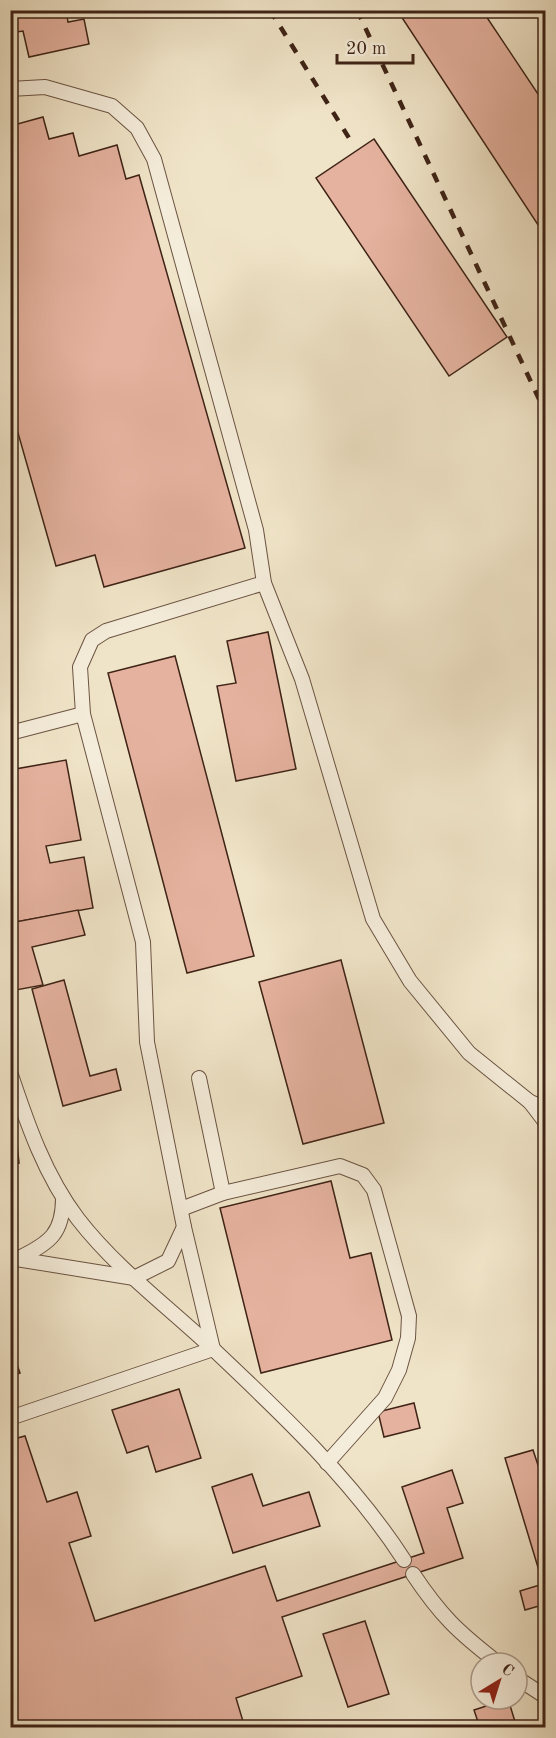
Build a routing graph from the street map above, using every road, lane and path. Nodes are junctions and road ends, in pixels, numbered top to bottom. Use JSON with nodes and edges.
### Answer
{"nodes":[{"id":1,"x":10,"y":89,"type":"edge"},
{"id":2,"x":264,"y":583,"type":"junction"},
{"id":3,"x":83,"y":714,"type":"junction"},
{"id":4,"x":10,"y":733,"type":"edge"},
{"id":5,"x":10,"y":1072,"type":"edge"},
{"id":6,"x":199,"y":1078,"type":"dead end"},
{"id":7,"x":530,"y":1102,"type":"junction"},
{"id":8,"x":546,"y":1108,"type":"edge"},
{"id":9,"x":546,"y":1123,"type":"edge"},
{"id":10,"x":223,"y":1193,"type":"junction"},
{"id":11,"x":63,"y":1198,"type":"junction"},
{"id":12,"x":181,"y":1209,"type":"junction"},
{"id":13,"x":184,"y":1227,"type":"junction"},
{"id":14,"x":15,"y":1258,"type":"edge"},
{"id":15,"x":134,"y":1278,"type":"junction"},
{"id":16,"x":213,"y":1349,"type":"junction"},
{"id":17,"x":10,"y":1418,"type":"edge"},
{"id":18,"x":327,"y":1463,"type":"junction"},
{"id":19,"x":404,"y":1560,"type":"dead end"},
{"id":20,"x":413,"y":1574,"type":"dead end"},
{"id":21,"x":482,"y":1651,"type":"edge"},
{"id":22,"x":529,"y":1685,"type":"edge"},
{"id":23,"x":546,"y":1696,"type":"edge"}],
"edges":[{"from":1,"to":2,"type":"lane"},
{"from":2,"to":3,"type":"lane"},
{"from":2,"to":7,"type":"lane"},
{"from":3,"to":4,"type":"lane"},
{"from":3,"to":12,"type":"lane"},
{"from":5,"to":11,"type":"lane"},
{"from":6,"to":10,"type":"lane"},
{"from":7,"to":8,"type":"lane"},
{"from":7,"to":9,"type":"lane"},
{"from":10,"to":12,"type":"lane"},
{"from":10,"to":18,"type":"lane"},
{"from":11,"to":14,"type":"lane"},
{"from":11,"to":15,"type":"lane"},
{"from":12,"to":13,"type":"lane"},
{"from":13,"to":15,"type":"lane"},
{"from":13,"to":16,"type":"lane"},
{"from":14,"to":15,"type":"lane"},
{"from":15,"to":16,"type":"lane"},
{"from":16,"to":17,"type":"lane"},
{"from":16,"to":18,"type":"lane"},
{"from":18,"to":19,"type":"lane"},
{"from":20,"to":21,"type":"lane"},
{"from":22,"to":23,"type":"lane"}]}
